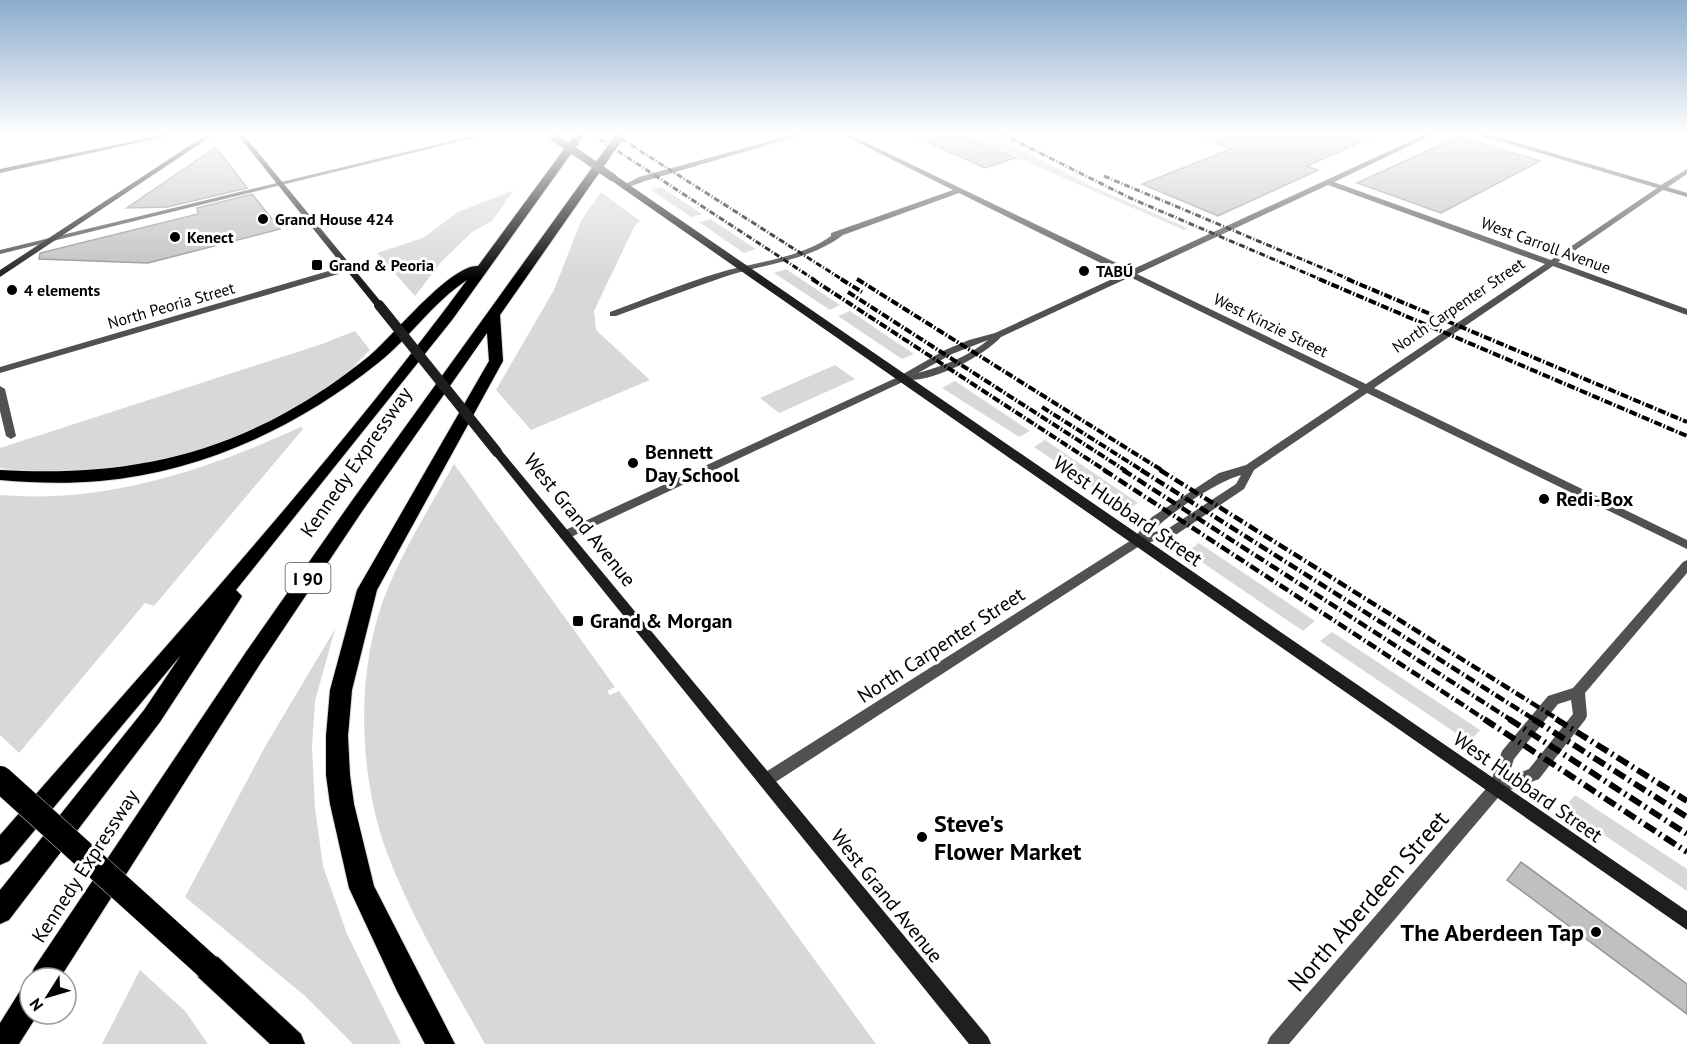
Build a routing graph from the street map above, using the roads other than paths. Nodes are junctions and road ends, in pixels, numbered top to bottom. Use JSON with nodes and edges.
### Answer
{"nodes":[{"id":1,"x":139,"y":182,"type":"edge"},
{"id":2,"x":285,"y":182,"type":"edge"},
{"id":3,"x":545,"y":182,"type":"edge"},
{"id":4,"x":587,"y":182,"type":"edge"},
{"id":5,"x":619,"y":182,"type":"edge"},
{"id":6,"x":652,"y":182,"type":"edge"},
{"id":7,"x":943,"y":182,"type":"edge"},
{"id":8,"x":1328,"y":182,"type":"joint"},
{"id":9,"x":1642,"y":182,"type":"edge"},
{"id":10,"x":1672,"y":182,"type":"edge"},
{"id":11,"x":280,"y":183,"type":"junction"},
{"id":12,"x":626,"y":186,"type":"junction"},
{"id":13,"x":1663,"y":188,"type":"junction"},
{"id":14,"x":960,"y":190,"type":"junction"},
{"id":15,"x":1687,"y":195,"type":"edge"},
{"id":16,"x":52,"y":239,"type":"junction"},
{"id":17,"x":0,"y":252,"type":"edge"},
{"id":18,"x":486,"y":261,"type":"junction"},
{"id":19,"x":1552,"y":263,"type":"junction"},
{"id":20,"x":350,"y":268,"type":"junction"},
{"id":21,"x":743,"y":268,"type":"junction"},
{"id":22,"x":1131,"y":273,"type":"junction"},
{"id":23,"x":0,"y":274,"type":"edge"},
{"id":24,"x":1687,"y":312,"type":"edge"},
{"id":25,"x":613,"y":314,"type":"dead end"},
{"id":26,"x":493,"y":315,"type":"junction"},
{"id":27,"x":0,"y":370,"type":"edge"},
{"id":28,"x":902,"y":379,"type":"junction"},
{"id":29,"x":1367,"y":388,"type":"junction"},
{"id":30,"x":0,"y":389,"type":"edge"},
{"id":31,"x":11,"y":436,"type":"dead end"},
{"id":32,"x":1250,"y":468,"type":"junction"},
{"id":33,"x":0,"y":475,"type":"edge"},
{"id":34,"x":276,"y":530,"type":"junction"},
{"id":35,"x":565,"y":535,"type":"junction"},
{"id":36,"x":1137,"y":542,"type":"junction"},
{"id":37,"x":1687,"y":545,"type":"edge"},
{"id":38,"x":1687,"y":565,"type":"edge"},
{"id":39,"x":1578,"y":692,"type":"junction"},
{"id":40,"x":0,"y":778,"type":"edge"},
{"id":41,"x":766,"y":780,"type":"junction"},
{"id":42,"x":1496,"y":788,"type":"junction"},
{"id":43,"x":0,"y":853,"type":"edge"},
{"id":44,"x":0,"y":911,"type":"edge"},
{"id":45,"x":1687,"y":921,"type":"edge"},
{"id":46,"x":52,"y":966,"type":"edge"},
{"id":47,"x":18,"y":1020,"type":"edge"},
{"id":48,"x":3,"y":1044,"type":"edge"},
{"id":49,"x":291,"y":1044,"type":"edge"},
{"id":50,"x":441,"y":1044,"type":"edge"},
{"id":51,"x":981,"y":1044,"type":"edge"},
{"id":52,"x":1277,"y":1044,"type":"edge"}],
"edges":[{"from":1,"to":16,"type":"main road"},
{"from":2,"to":11,"type":"street"},
{"from":3,"to":18,"type":"highway","name":"Kennedy Expressway","number":"I 90"},
{"from":4,"to":26,"type":"highway","name":"Kennedy Expressway","number":"I 90"},
{"from":5,"to":12,"type":"main road","name":"West Hubbard Street","bridge":true},
{"from":6,"to":12,"type":"street"},
{"from":7,"to":14,"type":"street","name":"West Kinzie Street"},
{"from":8,"to":19,"type":"street","name":"West Carroll Avenue"},
{"from":8,"to":22,"type":"street"},
{"from":9,"to":13,"type":"street"},
{"from":10,"to":13,"type":"street","name":"North Carpenter Street"},
{"from":11,"to":16,"type":"street"},
{"from":11,"to":20,"type":"main road","name":"West Grand Avenue"},
{"from":12,"to":21,"type":"main road","name":"West Hubbard Street"},
{"from":13,"to":15,"type":"street"},
{"from":13,"to":19,"type":"street","name":"North Carpenter Street"},
{"from":14,"to":21,"type":"street"},
{"from":14,"to":22,"type":"street","name":"West Kinzie Street"},
{"from":16,"to":17,"type":"street"},
{"from":16,"to":23,"type":"main road"},
{"from":18,"to":33,"type":"highway"},
{"from":18,"to":34,"type":"highway","name":"Kennedy Expressway","number":"I 90"},
{"from":19,"to":24,"type":"street","name":"West Carroll Avenue"},
{"from":19,"to":29,"type":"street","name":"North Carpenter Street"},
{"from":20,"to":27,"type":"street","name":"North Peoria Street"},
{"from":20,"to":35,"type":"main road","name":"West Grand Avenue","bridge":true},
{"from":21,"to":25,"type":"street"},
{"from":21,"to":28,"type":"main road","name":"West Hubbard Street"},
{"from":22,"to":28,"type":"street"},
{"from":22,"to":29,"type":"street","name":"West Kinzie Street"},
{"from":26,"to":46,"type":"highway","name":"Kennedy Expressway","number":"I 90"},
{"from":26,"to":50,"type":"highway"},
{"from":28,"to":35,"type":"street"},
{"from":28,"to":36,"type":"main road","name":"West Hubbard Street"},
{"from":29,"to":32,"type":"street","name":"North Carpenter Street"},
{"from":29,"to":37,"type":"street","name":"West Kinzie Street"},
{"from":30,"to":31,"type":"street"},
{"from":32,"to":36,"type":"street","name":"North Carpenter Street"},
{"from":32,"to":36,"type":"street","name":"North Carpenter Street"},
{"from":34,"to":43,"type":"highway","name":"Kennedy Expressway","number":"I 90"},
{"from":34,"to":44,"type":"highway","number":"I 90"},
{"from":35,"to":41,"type":"main road","name":"West Grand Avenue"},
{"from":36,"to":41,"type":"street","name":"North Carpenter Street"},
{"from":36,"to":42,"type":"main road","name":"West Hubbard Street"},
{"from":38,"to":39,"type":"street","name":"North Aberdeen Street"},
{"from":39,"to":42,"type":"street","name":"North Aberdeen Street"},
{"from":39,"to":42,"type":"street","name":"North Aberdeen Street"},
{"from":40,"to":49,"type":"highway","bridge":true},
{"from":41,"to":51,"type":"main road","name":"West Grand Avenue"},
{"from":42,"to":45,"type":"main road","name":"West Hubbard Street"},
{"from":42,"to":52,"type":"street","name":"North Aberdeen Street"},
{"from":47,"to":48,"type":"highway"}]}
